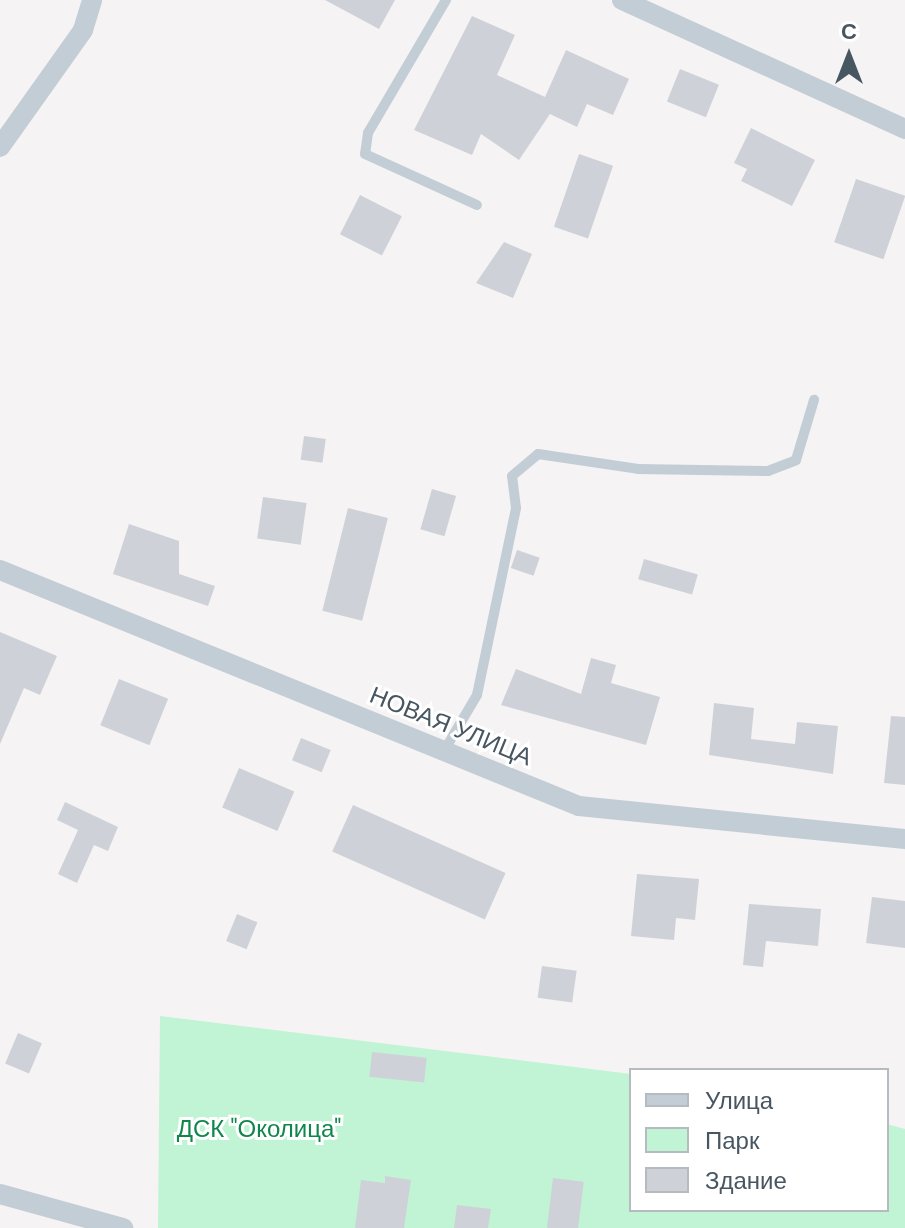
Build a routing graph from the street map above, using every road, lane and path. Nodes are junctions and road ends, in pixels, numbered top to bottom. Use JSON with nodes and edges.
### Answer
{"nodes":[{"id":1,"x":92,"y":0,"type":"edge"},
{"id":2,"x":446,"y":0,"type":"edge"},
{"id":3,"x":622,"y":0,"type":"edge"},
{"id":4,"x":905,"y":129,"type":"edge"},
{"id":5,"x":0,"y":147,"type":"edge"},
{"id":6,"x":477,"y":205,"type":"dead end"},
{"id":7,"x":814,"y":400,"type":"dead end"},
{"id":8,"x":0,"y":570,"type":"edge"},
{"id":9,"x":444,"y":751,"type":"junction"},
{"id":10,"x":905,"y":839,"type":"edge"},
{"id":11,"x":0,"y":1194,"type":"edge"},
{"id":12,"x":123,"y":1228,"type":"edge"}],
"edges":[{"from":1,"to":5,"type":"street"},
{"from":2,"to":6,"type":"lane"},
{"from":3,"to":4,"type":"street"},
{"from":7,"to":9,"type":"lane"},
{"from":8,"to":9,"type":"street","name":"НОВАЯ УЛИЦА"},
{"from":9,"to":10,"type":"street","name":"НОВАЯ УЛИЦА"},
{"from":11,"to":12,"type":"street"}]}
